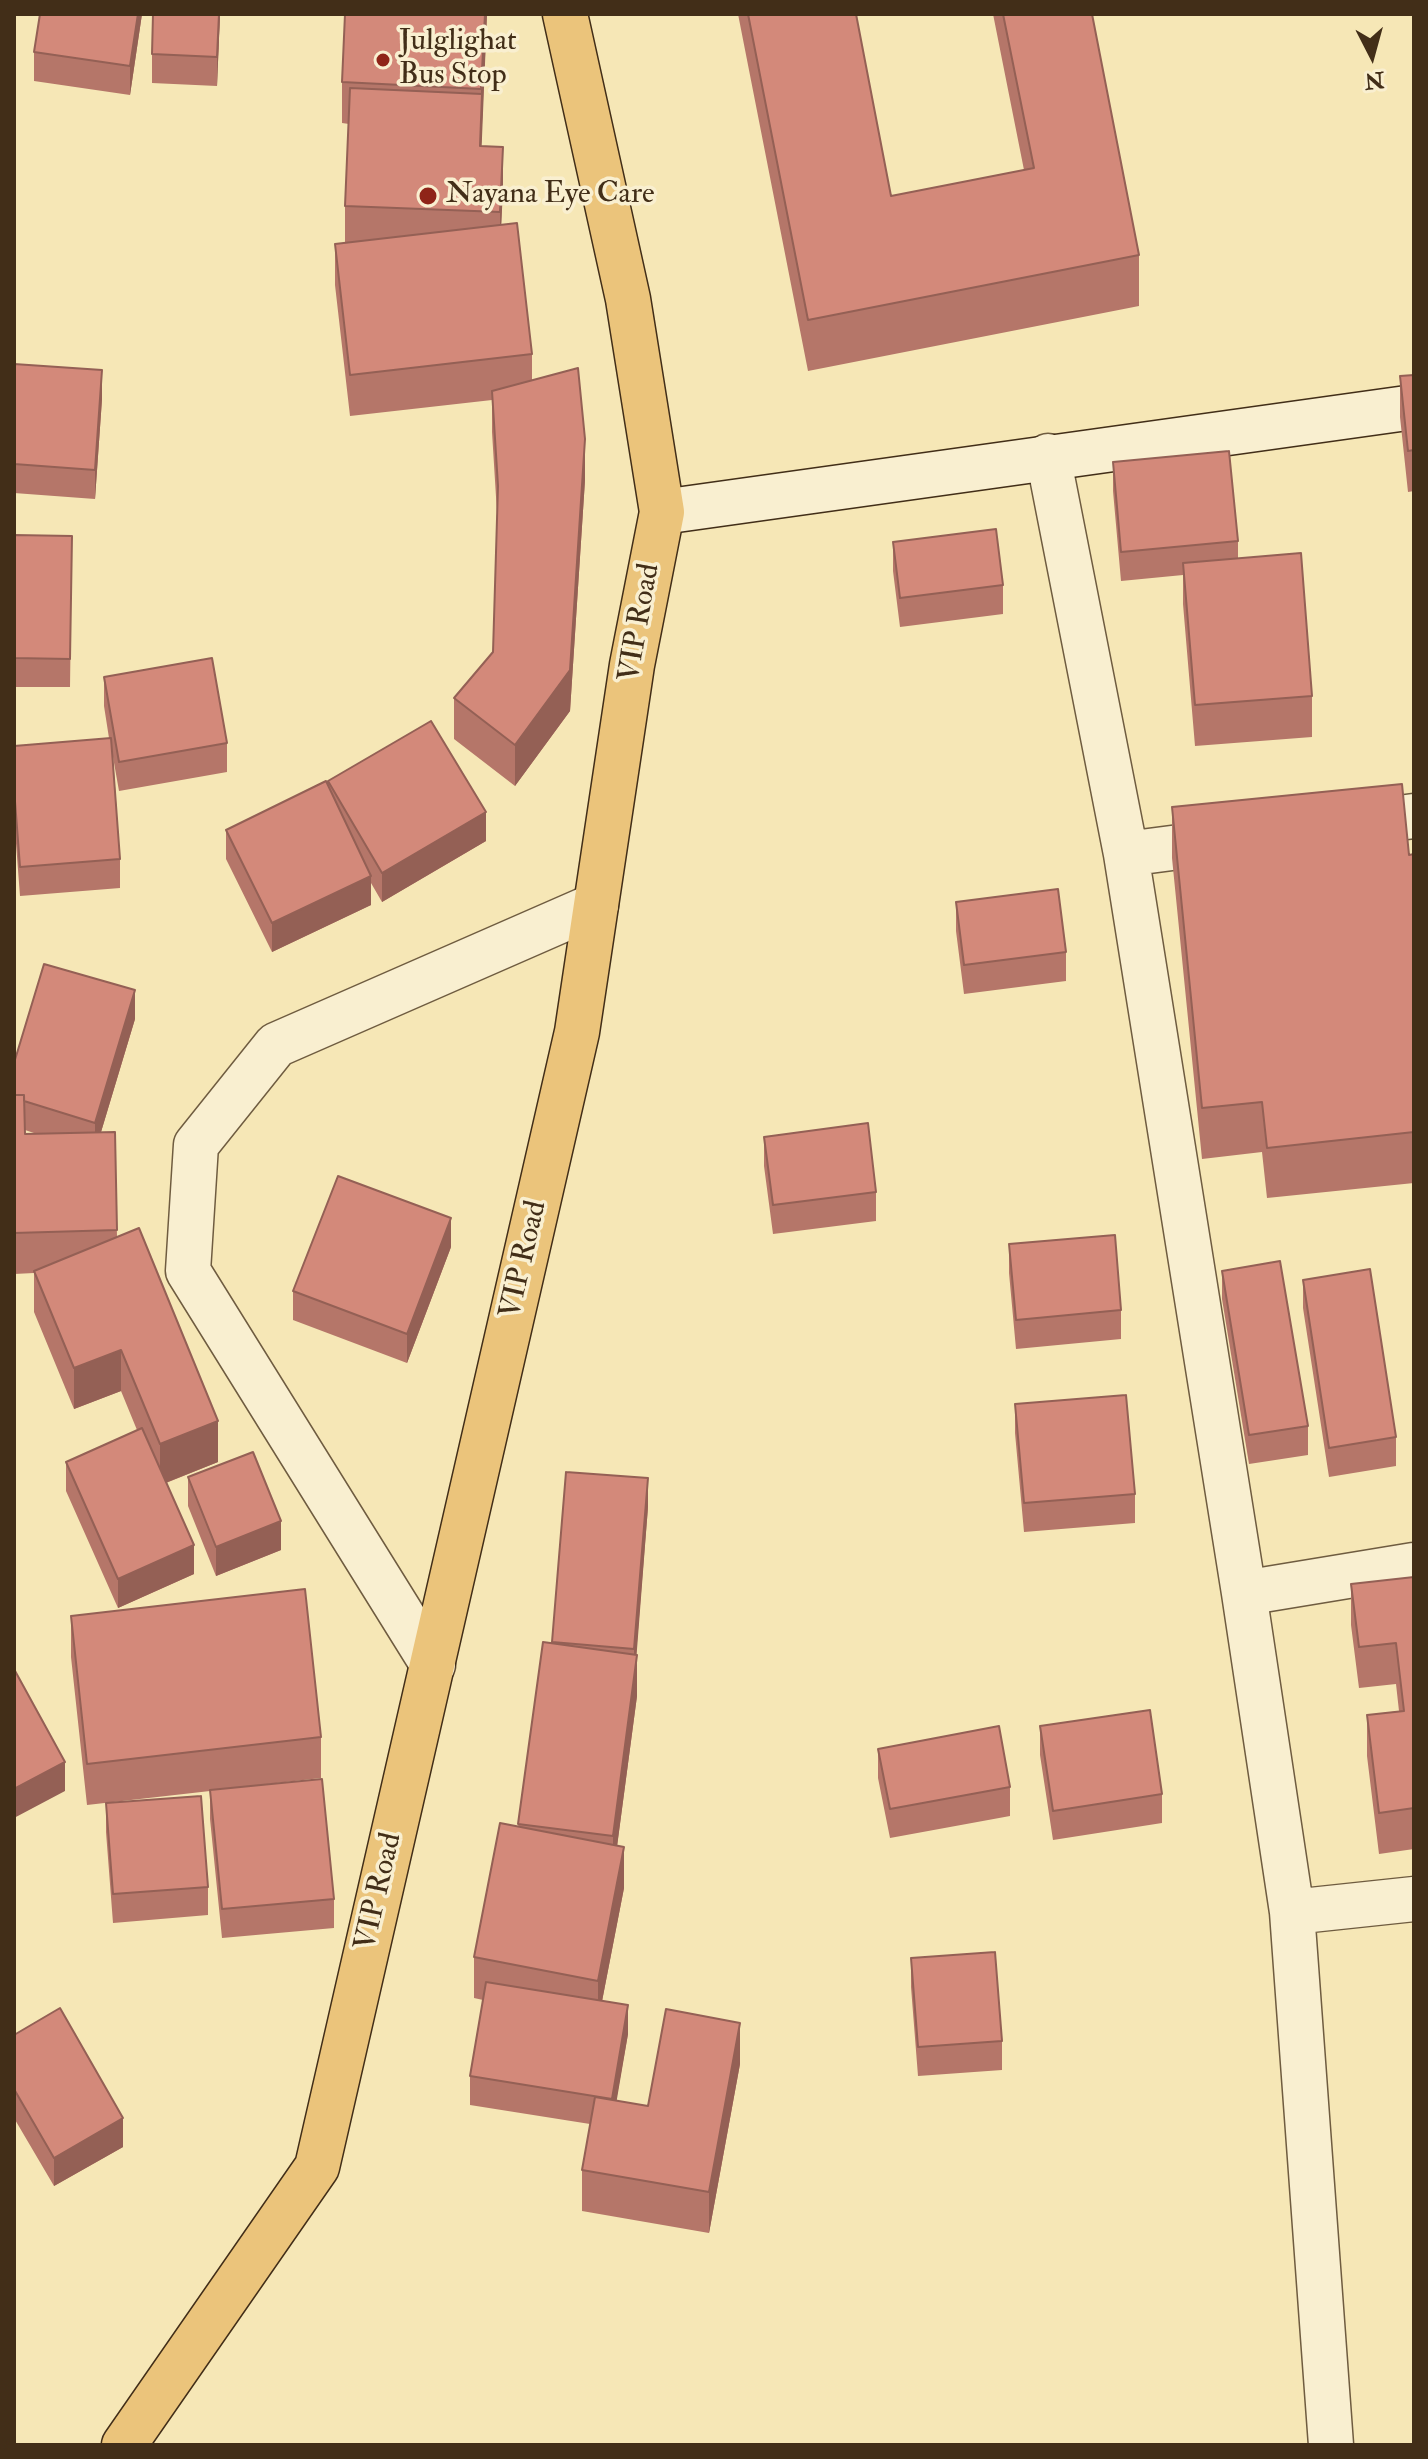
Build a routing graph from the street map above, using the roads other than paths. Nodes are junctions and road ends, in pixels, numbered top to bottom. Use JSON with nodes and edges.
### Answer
{"nodes":[{"id":1,"x":565,"y":14,"type":"edge"},
{"id":2,"x":1414,"y":407,"type":"edge"},
{"id":3,"x":1048,"y":456,"type":"junction"},
{"id":4,"x":662,"y":512,"type":"junction"},
{"id":5,"x":1414,"y":816,"type":"edge"},
{"id":6,"x":1126,"y":854,"type":"junction"},
{"id":7,"x":596,"y":905,"type":"junction"},
{"id":8,"x":1414,"y":1565,"type":"edge"},
{"id":9,"x":1244,"y":1593,"type":"junction"},
{"id":10,"x":433,"y":1665,"type":"junction"},
{"id":11,"x":1414,"y":1899,"type":"edge"},
{"id":12,"x":1292,"y":1912,"type":"junction"},
{"id":13,"x":124,"y":2445,"type":"edge"},
{"id":14,"x":1331,"y":2445,"type":"edge"}],
"edges":[{"from":1,"to":4,"type":"highway","name":"VIP Road"},
{"from":2,"to":3,"type":"street"},
{"from":3,"to":4,"type":"street"},
{"from":3,"to":6,"type":"street"},
{"from":4,"to":7,"type":"highway","name":"VIP Road"},
{"from":5,"to":6,"type":"street"},
{"from":6,"to":9,"type":"street"},
{"from":7,"to":10,"type":"highway","name":"VIP Road"},
{"from":7,"to":10,"type":"street"},
{"from":8,"to":9,"type":"street"},
{"from":9,"to":12,"type":"street"},
{"from":10,"to":13,"type":"highway","name":"VIP Road"},
{"from":11,"to":12,"type":"street"},
{"from":12,"to":14,"type":"street"}]}
